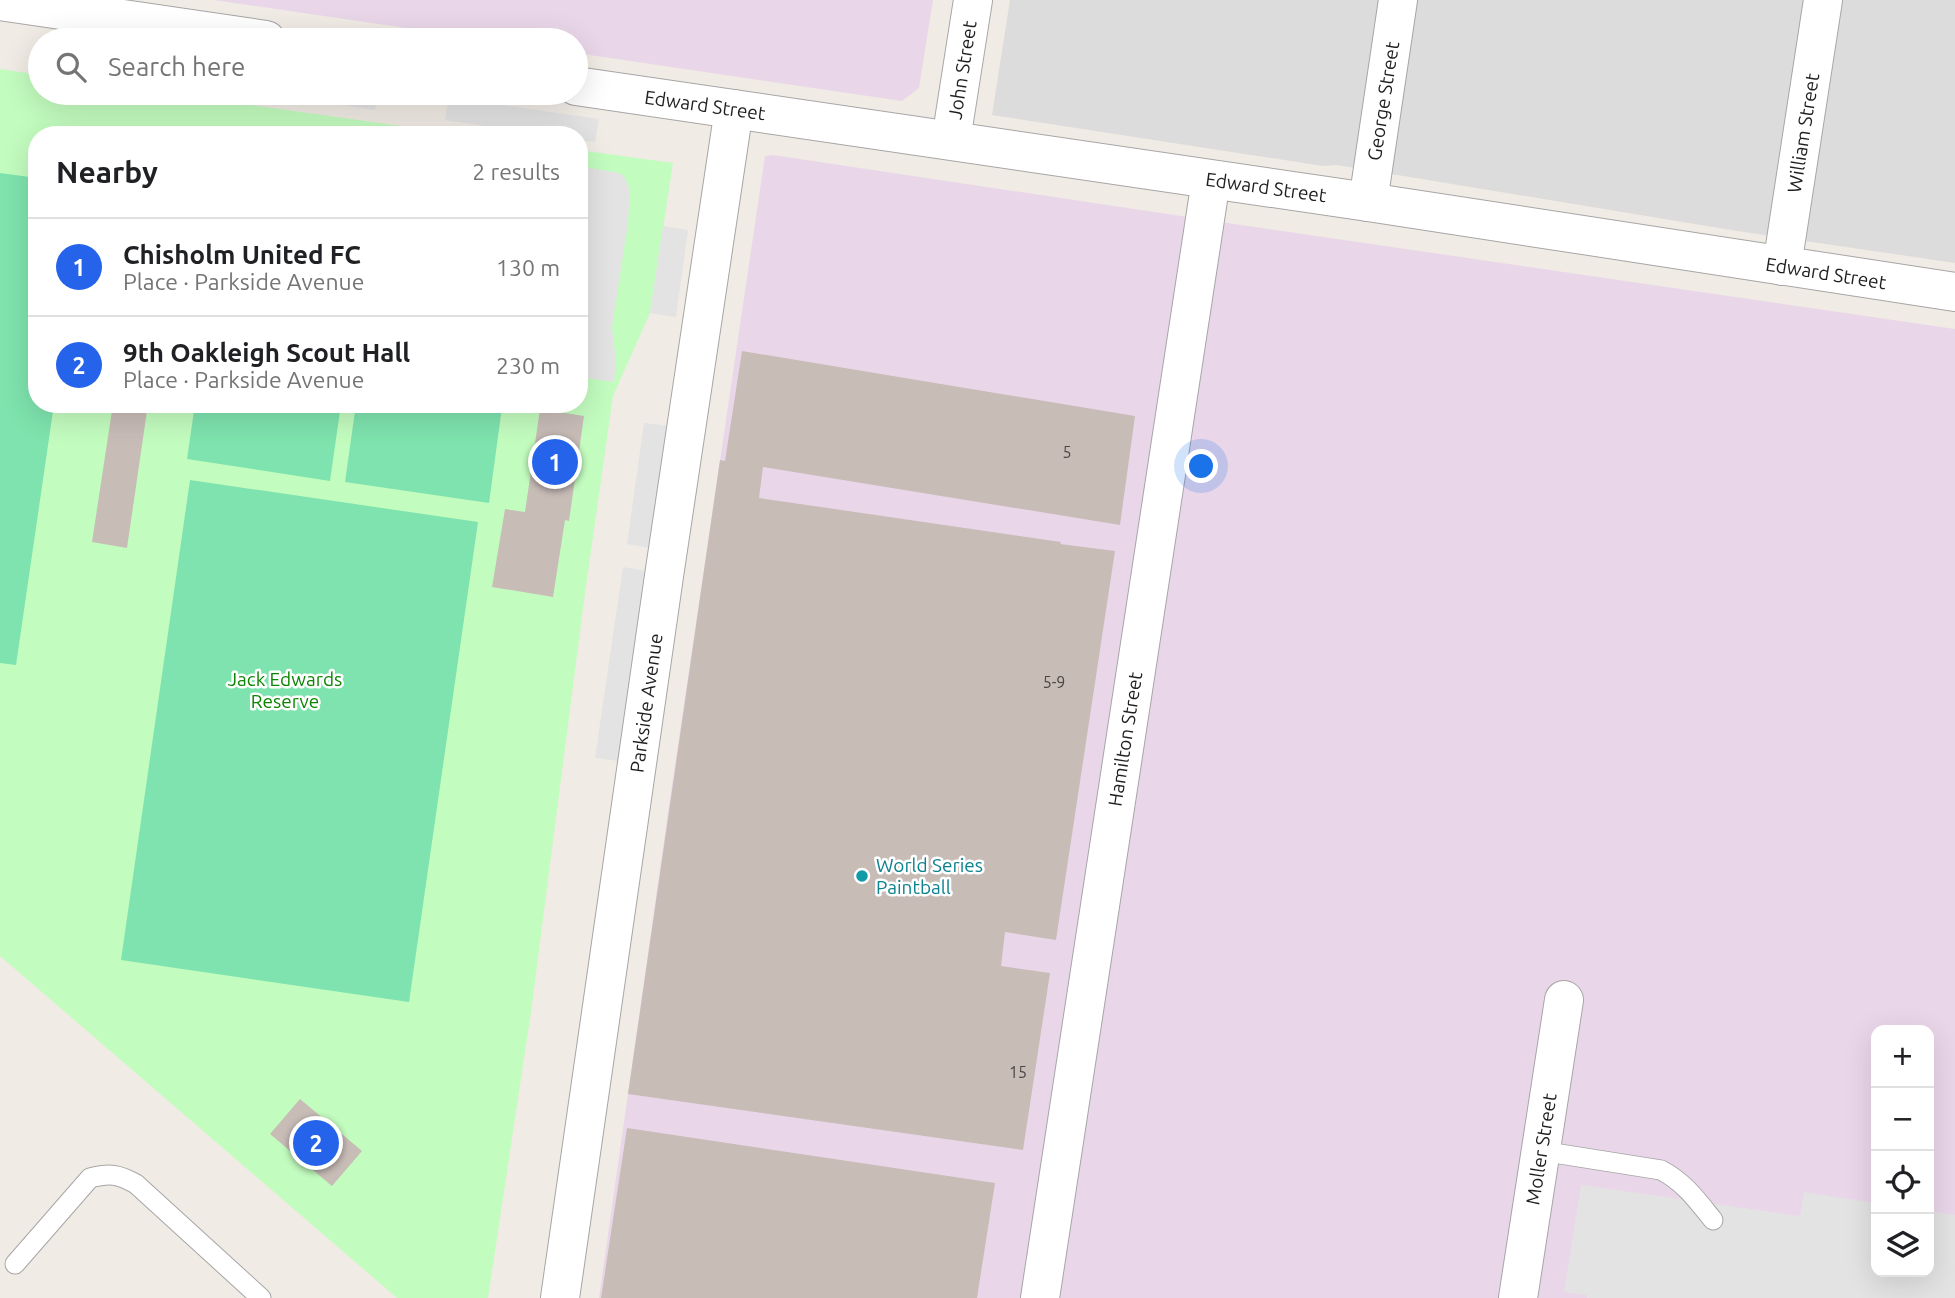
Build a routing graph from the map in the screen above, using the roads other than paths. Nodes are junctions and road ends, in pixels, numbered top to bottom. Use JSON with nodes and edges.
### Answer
{"nodes":[{"id":1,"x":973,"y":0,"type":"edge"},
{"id":2,"x":1398,"y":0,"type":"edge"},
{"id":3,"x":1823,"y":0,"type":"edge"},
{"id":4,"x":0,"y":1,"type":"edge"},
{"id":5,"x":184,"y":28,"type":"edge"},
{"id":6,"x":588,"y":88,"type":"edge"},
{"id":7,"x":734,"y":109,"type":"junction"},
{"id":8,"x":951,"y":140,"type":"junction"},
{"id":9,"x":1211,"y":180,"type":"junction"},
{"id":10,"x":1368,"y":202,"type":"junction"},
{"id":11,"x":1782,"y":266,"type":"junction"},
{"id":12,"x":1955,"y":292,"type":"edge"},
{"id":13,"x":1564,"y":1000,"type":"dead end"},
{"id":14,"x":1541,"y":1152,"type":"junction"},
{"id":15,"x":1713,"y":1220,"type":"dead end"},
{"id":16,"x":15,"y":1264,"type":"dead end"},
{"id":17,"x":261,"y":1298,"type":"edge"},
{"id":18,"x":560,"y":1298,"type":"edge"},
{"id":19,"x":1040,"y":1298,"type":"edge"},
{"id":20,"x":1518,"y":1298,"type":"edge"}],
"edges":[{"from":1,"to":8,"type":"street","name":"John Street"},
{"from":2,"to":10,"type":"street","name":"George Street"},
{"from":3,"to":11,"type":"street","name":"William Street"},
{"from":4,"to":5,"type":"street"},
{"from":6,"to":7,"type":"street","name":"Edward Street"},
{"from":7,"to":8,"type":"street","name":"Edward Street"},
{"from":7,"to":18,"type":"street","name":"Parkside Avenue"},
{"from":8,"to":9,"type":"street","name":"Edward Street"},
{"from":9,"to":10,"type":"street","name":"Edward Street"},
{"from":9,"to":19,"type":"street","name":"Hamilton Street"},
{"from":10,"to":11,"type":"street","name":"Edward Street"},
{"from":11,"to":12,"type":"street","name":"Edward Street"},
{"from":13,"to":14,"type":"street","name":"Moller Street"},
{"from":14,"to":15,"type":"lane"},
{"from":14,"to":20,"type":"street","name":"Moller Street"},
{"from":16,"to":17,"type":"lane"}]}
